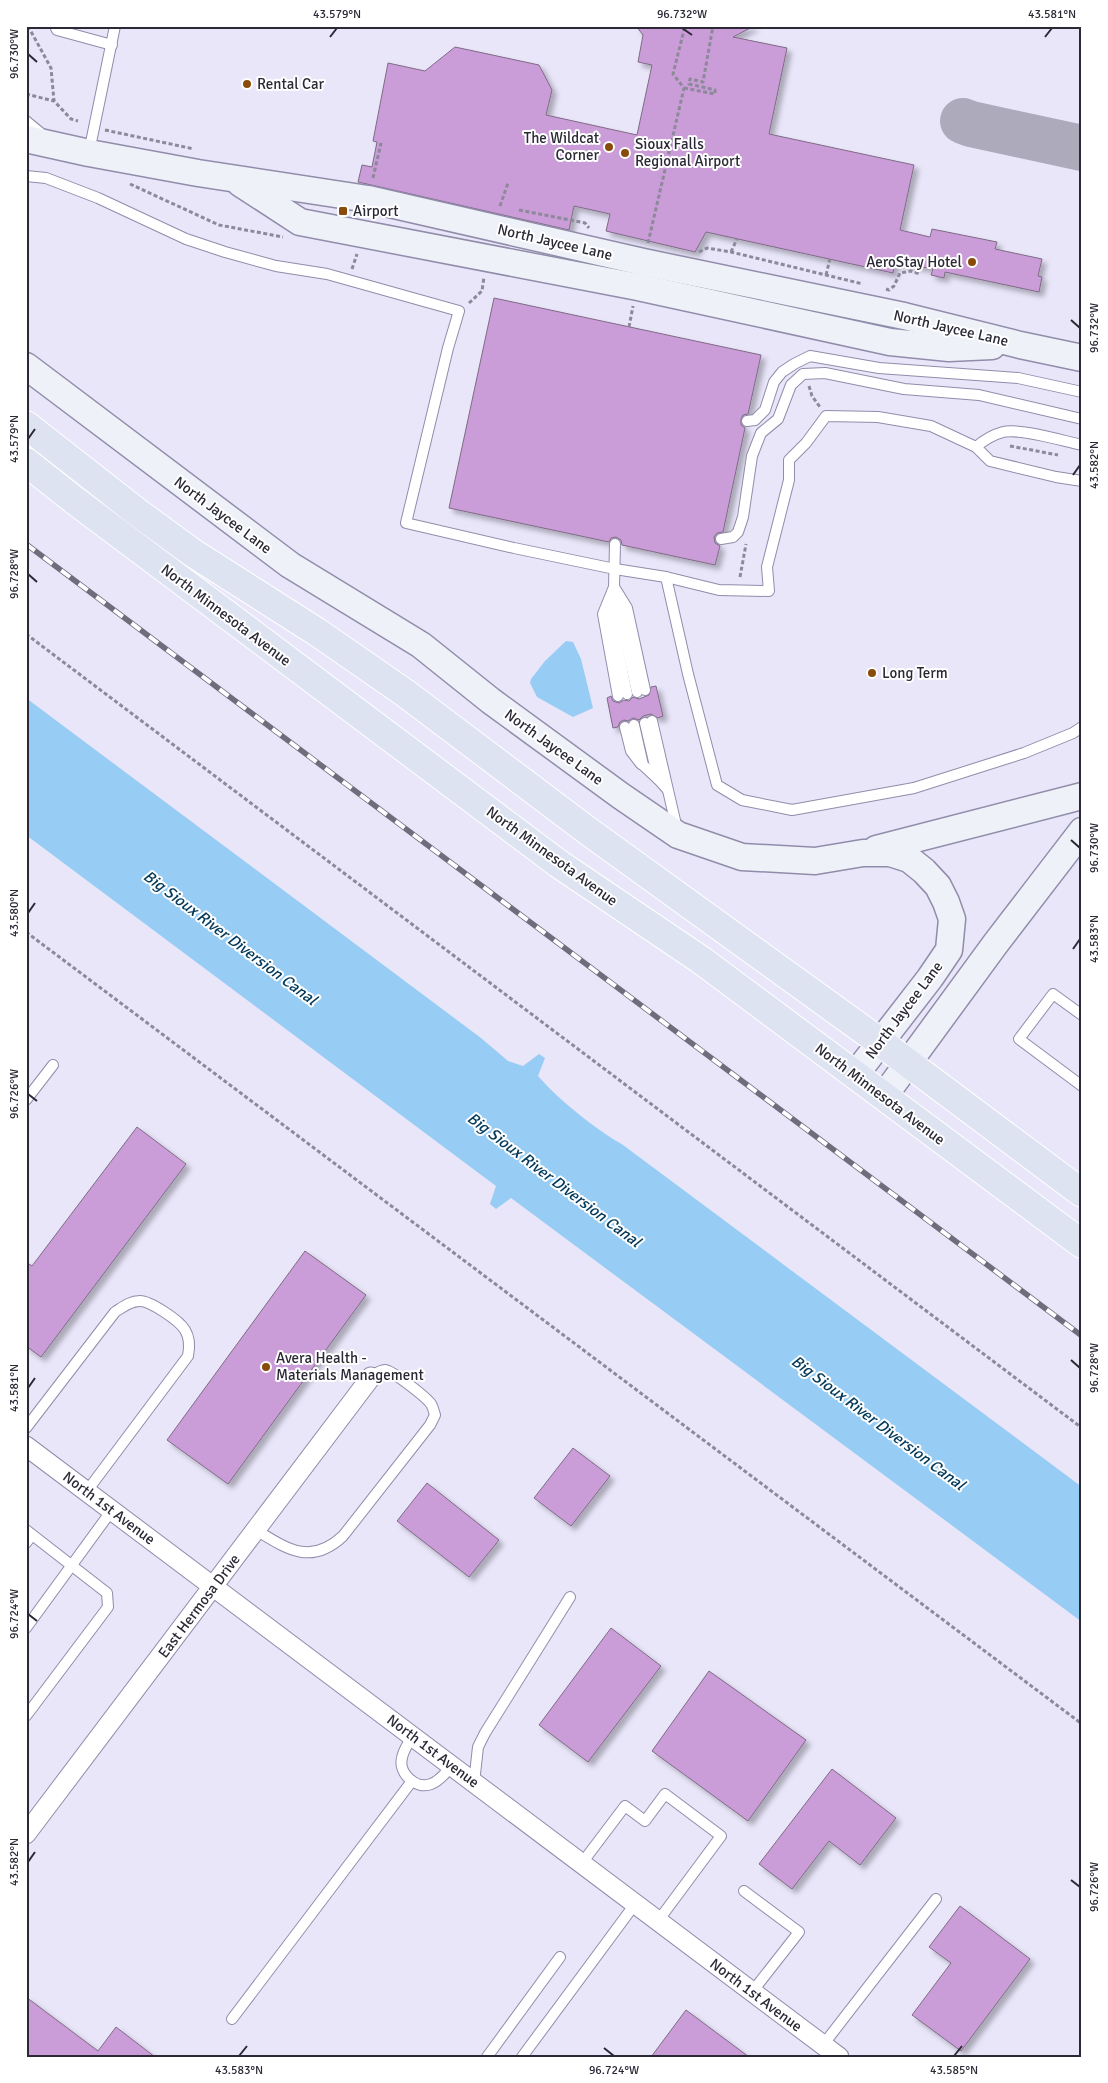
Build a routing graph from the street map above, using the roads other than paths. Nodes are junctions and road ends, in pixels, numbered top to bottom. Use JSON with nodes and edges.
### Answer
{"nodes":[{"id":1,"x":55,"y":26,"type":"edge"},
{"id":2,"x":115,"y":26,"type":"edge"},
{"id":3,"x":112,"y":45,"type":"junction"},
{"id":4,"x":26,"y":121,"type":"edge"},
{"id":5,"x":26,"y":139,"type":"edge"},
{"id":6,"x":55,"y":145,"type":"junction"},
{"id":7,"x":89,"y":153,"type":"junction"},
{"id":8,"x":26,"y":176,"type":"edge"},
{"id":9,"x":233,"y":178,"type":"junction"},
{"id":10,"x":1020,"y":345,"type":"junction"},
{"id":11,"x":1082,"y":358,"type":"edge"},
{"id":12,"x":26,"y":366,"type":"edge"},
{"id":13,"x":1082,"y":392,"type":"edge"},
{"id":14,"x":1082,"y":419,"type":"edge"},
{"id":15,"x":747,"y":421,"type":"dead end"},
{"id":16,"x":26,"y":425,"type":"edge"},
{"id":17,"x":1082,"y":445,"type":"edge"},
{"id":18,"x":976,"y":447,"type":"junction"},
{"id":19,"x":26,"y":462,"type":"edge"},
{"id":20,"x":1082,"y":481,"type":"edge"},
{"id":21,"x":721,"y":539,"type":"dead end"},
{"id":22,"x":615,"y":544,"type":"dead end"},
{"id":23,"x":614,"y":569,"type":"junction"},
{"id":24,"x":666,"y":577,"type":"junction"},
{"id":25,"x":614,"y":587,"type":"junction"},
{"id":26,"x":641,"y":691,"type":"dead end"},
{"id":27,"x":622,"y":695,"type":"dead end"},
{"id":28,"x":629,"y":726,"type":"dead end"},
{"id":29,"x":1082,"y":727,"type":"edge"},
{"id":30,"x":658,"y":779,"type":"junction"},
{"id":31,"x":669,"y":790,"type":"junction"},
{"id":32,"x":1082,"y":796,"type":"edge"},
{"id":33,"x":1082,"y":831,"type":"edge"},
{"id":34,"x":678,"y":835,"type":"junction"},
{"id":35,"x":863,"y":853,"type":"junction"},
{"id":36,"x":1082,"y":1015,"type":"edge"},
{"id":37,"x":880,"y":1042,"type":"junction"},
{"id":38,"x":908,"y":1064,"type":"junction"},
{"id":39,"x":53,"y":1065,"type":"dead end"},
{"id":40,"x":855,"y":1075,"type":"junction"},
{"id":41,"x":1082,"y":1086,"type":"edge"},
{"id":42,"x":884,"y":1096,"type":"junction"},
{"id":43,"x":26,"y":1100,"type":"edge"},
{"id":44,"x":1082,"y":1192,"type":"edge"},
{"id":45,"x":1082,"y":1244,"type":"edge"},
{"id":46,"x":371,"y":1377,"type":"joint"},
{"id":47,"x":26,"y":1428,"type":"edge"},
{"id":48,"x":26,"y":1446,"type":"edge"},
{"id":49,"x":87,"y":1492,"type":"junction"},
{"id":50,"x":112,"y":1510,"type":"junction"},
{"id":51,"x":256,"y":1530,"type":"junction"},
{"id":52,"x":28,"y":1536,"type":"edge"},
{"id":53,"x":72,"y":1566,"type":"junction"},
{"id":54,"x":214,"y":1587,"type":"junction"},
{"id":55,"x":570,"y":1597,"type":"dead end"},
{"id":56,"x":26,"y":1628,"type":"edge"},
{"id":57,"x":26,"y":1716,"type":"edge"},
{"id":58,"x":412,"y":1736,"type":"junction"},
{"id":59,"x":452,"y":1766,"type":"junction"},
{"id":60,"x":412,"y":1781,"type":"junction"},
{"id":61,"x":474,"y":1783,"type":"junction"},
{"id":62,"x":26,"y":1834,"type":"edge"},
{"id":63,"x":582,"y":1863,"type":"junction"},
{"id":64,"x":744,"y":1891,"type":"dead end"},
{"id":65,"x":936,"y":1899,"type":"dead end"},
{"id":66,"x":635,"y":1904,"type":"junction"},
{"id":67,"x":658,"y":1921,"type":"junction"},
{"id":68,"x":560,"y":1957,"type":"dead end"},
{"id":69,"x":752,"y":1992,"type":"junction"},
{"id":70,"x":232,"y":2019,"type":"dead end"},
{"id":71,"x":823,"y":2045,"type":"junction"},
{"id":72,"x":487,"y":2057,"type":"edge"},
{"id":73,"x":522,"y":2057,"type":"edge"},
{"id":74,"x":839,"y":2057,"type":"edge"}],
"edges":[{"from":1,"to":3,"type":"lane"},
{"from":2,"to":3,"type":"lane"},
{"from":3,"to":7,"type":"lane"},
{"from":4,"to":6,"type":"lane"},
{"from":5,"to":6,"type":"main road","name":"North Jaycee Lane"},
{"from":6,"to":7,"type":"main road","name":"North Jaycee Lane"},
{"from":7,"to":9,"type":"main road","name":"North Jaycee Lane"},
{"from":8,"to":23,"type":"lane"},
{"from":9,"to":10,"type":"main road","name":"North Jaycee Lane"},
{"from":9,"to":10,"type":"main road"},
{"from":10,"to":11,"type":"main road","name":"North Jaycee Lane"},
{"from":12,"to":34,"type":"main road","name":"North Jaycee Lane"},
{"from":13,"to":15,"type":"lane"},
{"from":14,"to":21,"type":"lane"},
{"from":16,"to":37,"type":"main road","name":"North Minnesota Avenue"},
{"from":17,"to":18,"type":"lane"},
{"from":18,"to":20,"type":"lane"},
{"from":18,"to":24,"type":"lane"},
{"from":19,"to":40,"type":"main road","name":"North Minnesota Avenue"},
{"from":22,"to":23,"type":"lane"},
{"from":23,"to":24,"type":"lane"},
{"from":23,"to":25,"type":"lane"},
{"from":24,"to":29,"type":"lane"},
{"from":25,"to":26,"type":"lane"},
{"from":25,"to":27,"type":"lane"},
{"from":28,"to":30,"type":"lane"},
{"from":30,"to":31,"type":"lane"},
{"from":30,"to":31,"type":"lane"},
{"from":31,"to":34,"type":"lane"},
{"from":32,"to":35,"type":"main road"},
{"from":33,"to":38,"type":"main road"},
{"from":34,"to":35,"type":"main road","name":"North Jaycee Lane"},
{"from":35,"to":37,"type":"main road","name":"North Jaycee Lane"},
{"from":36,"to":41,"type":"lane"},
{"from":37,"to":38,"type":"main road","name":"North Minnesota Avenue"},
{"from":37,"to":40,"type":"main road","name":"North Jaycee Lane"},
{"from":38,"to":42,"type":"main road"},
{"from":38,"to":44,"type":"main road","name":"North Minnesota Avenue"},
{"from":39,"to":43,"type":"lane"},
{"from":40,"to":42,"type":"main road","name":"North Minnesota Avenue"},
{"from":42,"to":45,"type":"main road","name":"North Minnesota Avenue"},
{"from":46,"to":51,"type":"street","name":"East Hermosa Drive"},
{"from":46,"to":51,"type":"lane"},
{"from":47,"to":49,"type":"lane"},
{"from":48,"to":49,"type":"street","name":"North 1st Avenue"},
{"from":49,"to":50,"type":"street","name":"North 1st Avenue"},
{"from":50,"to":53,"type":"lane"},
{"from":50,"to":54,"type":"street","name":"North 1st Avenue"},
{"from":51,"to":54,"type":"street","name":"East Hermosa Drive"},
{"from":52,"to":53,"type":"lane"},
{"from":53,"to":56,"type":"lane"},
{"from":53,"to":57,"type":"lane"},
{"from":54,"to":58,"type":"street","name":"North 1st Avenue"},
{"from":54,"to":62,"type":"street","name":"East Hermosa Drive"},
{"from":55,"to":61,"type":"lane"},
{"from":58,"to":59,"type":"street","name":"North 1st Avenue"},
{"from":58,"to":60,"type":"lane"},
{"from":59,"to":60,"type":"lane"},
{"from":59,"to":61,"type":"street","name":"North 1st Avenue"},
{"from":60,"to":70,"type":"lane"},
{"from":61,"to":63,"type":"street","name":"North 1st Avenue"},
{"from":63,"to":66,"type":"street","name":"North 1st Avenue"},
{"from":63,"to":67,"type":"lane"},
{"from":64,"to":69,"type":"lane"},
{"from":65,"to":71,"type":"lane"},
{"from":66,"to":67,"type":"street","name":"North 1st Avenue"},
{"from":66,"to":73,"type":"lane"},
{"from":67,"to":69,"type":"street","name":"North 1st Avenue"},
{"from":68,"to":72,"type":"lane"},
{"from":69,"to":71,"type":"street","name":"North 1st Avenue"},
{"from":71,"to":74,"type":"street","name":"North 1st Avenue"}]}
